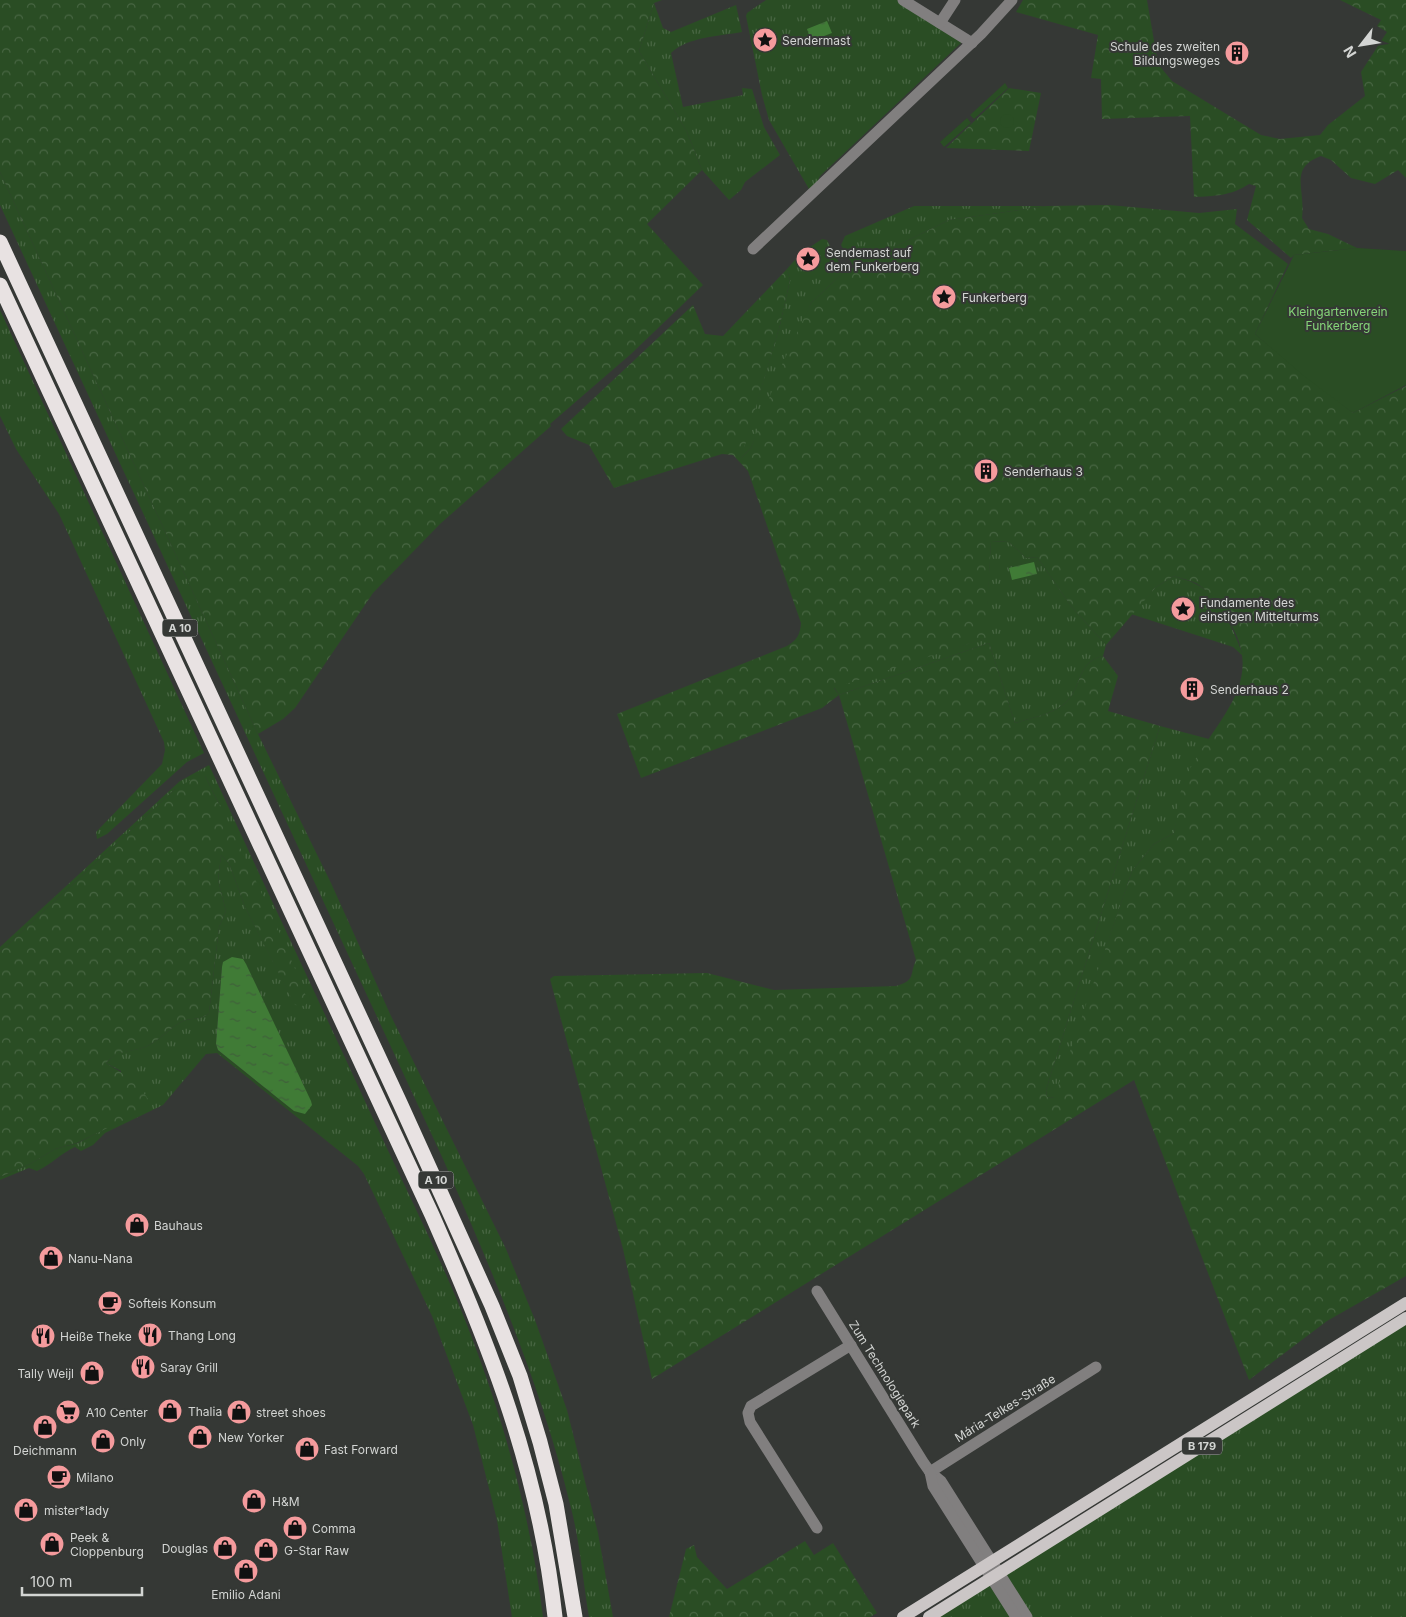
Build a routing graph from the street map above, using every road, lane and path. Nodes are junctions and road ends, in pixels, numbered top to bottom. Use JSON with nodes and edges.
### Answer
{"nodes":[{"id":1,"x":903,"y":0,"type":"edge"},
{"id":2,"x":955,"y":0,"type":"edge"},
{"id":3,"x":1012,"y":0,"type":"edge"},
{"id":4,"x":940,"y":23,"type":"junction"},
{"id":5,"x":972,"y":43,"type":"junction"},
{"id":6,"x":0,"y":242,"type":"edge"},
{"id":7,"x":753,"y":249,"type":"dead end"},
{"id":8,"x":0,"y":285,"type":"edge"},
{"id":9,"x":817,"y":1291,"type":"dead end"},
{"id":10,"x":1406,"y":1303,"type":"edge"},
{"id":11,"x":1406,"y":1318,"type":"edge"},
{"id":12,"x":851,"y":1345,"type":"junction"},
{"id":13,"x":1096,"y":1367,"type":"dead end"},
{"id":14,"x":930,"y":1472,"type":"junction"},
{"id":15,"x":816,"y":1528,"type":"dead end"},
{"id":16,"x":991,"y":1570,"type":"junction"},
{"id":17,"x":555,"y":1617,"type":"edge"},
{"id":18,"x":575,"y":1617,"type":"edge"},
{"id":19,"x":903,"y":1617,"type":"edge"},
{"id":20,"x":929,"y":1617,"type":"edge"},
{"id":21,"x":1016,"y":1617,"type":"edge"},
{"id":22,"x":1027,"y":1617,"type":"edge"}],
"edges":[{"from":1,"to":4,"type":"street"},
{"from":2,"to":4,"type":"street"},
{"from":3,"to":5,"type":"street"},
{"from":4,"to":5,"type":"street"},
{"from":5,"to":7,"type":"street"},
{"from":6,"to":18,"type":"highway","number":"A 10"},
{"from":8,"to":17,"type":"highway","number":"A 10"},
{"from":9,"to":12,"type":"street","name":"Zum Technologiepark"},
{"from":10,"to":16,"type":"main road","number":"B 179"},
{"from":11,"to":16,"type":"main road","number":"B 179"},
{"from":12,"to":14,"type":"street","name":"Zum Technologiepark"},
{"from":12,"to":15,"type":"street"},
{"from":13,"to":14,"type":"street","name":"Mária-Telkes-Straße"},
{"from":14,"to":16,"type":"street","name":"Zum Technologiepark"},
{"from":16,"to":19,"type":"main road","number":"B 179"},
{"from":16,"to":20,"type":"main road","number":"B 179"},
{"from":16,"to":21,"type":"street"},
{"from":16,"to":22,"type":"street"}]}
